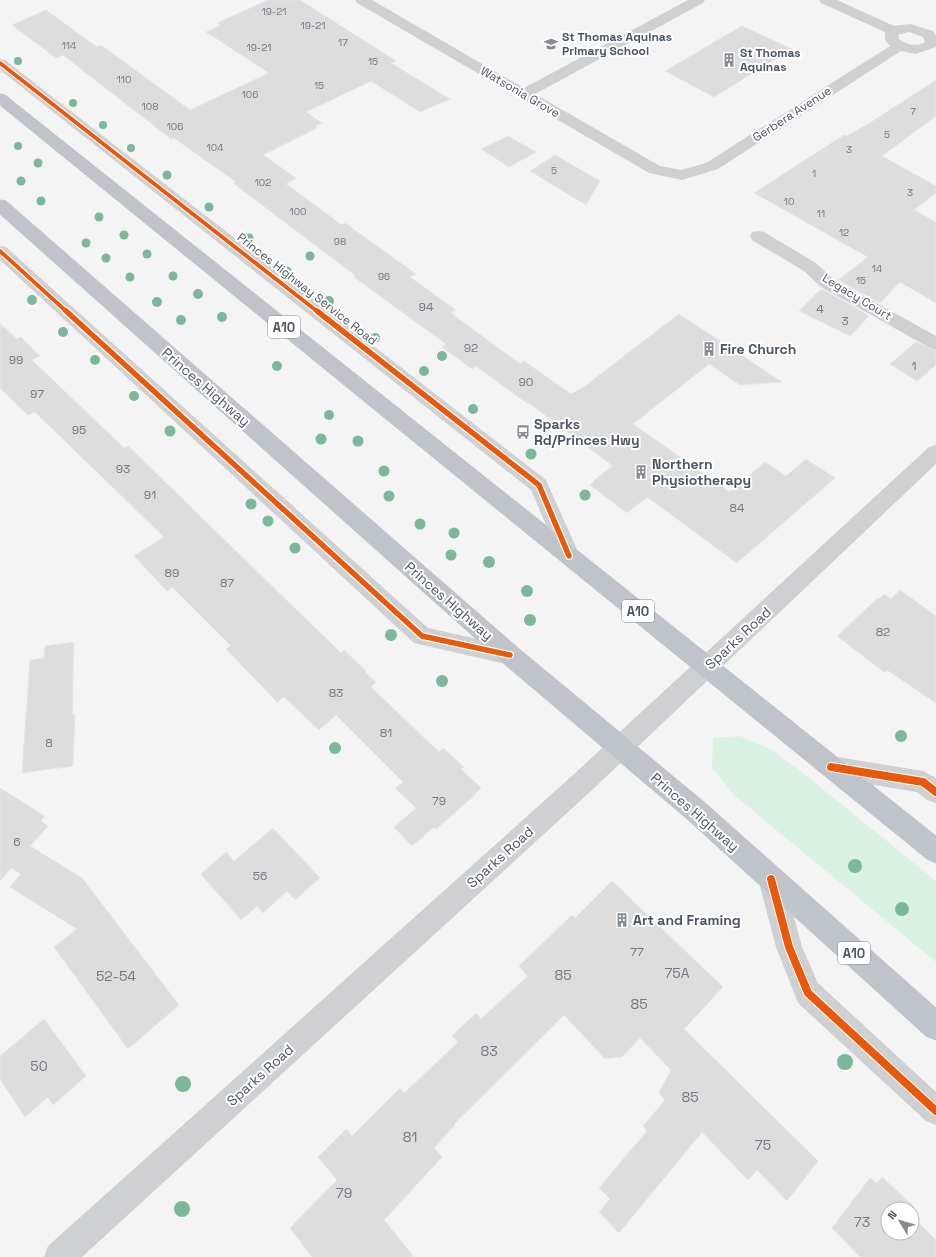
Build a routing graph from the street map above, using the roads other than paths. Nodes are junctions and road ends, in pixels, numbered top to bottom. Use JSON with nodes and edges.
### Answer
{"nodes":[{"id":1,"x":362,"y":0,"type":"edge"},
{"id":2,"x":698,"y":0,"type":"edge"},
{"id":3,"x":826,"y":0,"type":"edge"},
{"id":4,"x":936,"y":23,"type":"edge"},
{"id":5,"x":894,"y":31,"type":"junction"},
{"id":6,"x":923,"y":31,"type":"junction"},
{"id":7,"x":899,"y":46,"type":"junction"},
{"id":8,"x":932,"y":48,"type":"edge"},
{"id":9,"x":0,"y":63,"type":"edge"},
{"id":10,"x":524,"y":94,"type":"junction"},
{"id":11,"x":0,"y":98,"type":"edge"},
{"id":12,"x":682,"y":175,"type":"joint"},
{"id":13,"x":0,"y":205,"type":"edge"},
{"id":14,"x":758,"y":236,"type":"dead end"},
{"id":15,"x":0,"y":251,"type":"edge"},
{"id":16,"x":936,"y":344,"type":"edge"},
{"id":17,"x":936,"y":452,"type":"edge"},
{"id":18,"x":569,"y":556,"type":"junction"},
{"id":19,"x":510,"y":655,"type":"junction"},
{"id":20,"x":706,"y":668,"type":"junction"},
{"id":21,"x":620,"y":747,"type":"junction"},
{"id":22,"x":831,"y":767,"type":"junction"},
{"id":23,"x":936,"y":792,"type":"edge"},
{"id":24,"x":936,"y":851,"type":"edge"},
{"id":25,"x":771,"y":879,"type":"junction"},
{"id":26,"x":936,"y":1026,"type":"edge"},
{"id":27,"x":936,"y":1111,"type":"edge"},
{"id":28,"x":59,"y":1257,"type":"edge"}],
"edges":[{"from":1,"to":10,"type":"street","name":"Watsonia Grove"},
{"from":2,"to":10,"type":"street"},
{"from":3,"to":5,"type":"street"},
{"from":4,"to":6,"type":"street"},
{"from":5,"to":6,"type":"street"},
{"from":5,"to":7,"type":"street"},
{"from":6,"to":8,"type":"street"},
{"from":7,"to":8,"type":"street"},
{"from":7,"to":12,"type":"street","name":"Gerbera Avenue"},
{"from":9,"to":18,"type":"street","name":"Princes Highway Service Road"},
{"from":10,"to":12,"type":"street","name":"Watsonia Grove"},
{"from":11,"to":18,"type":"highway","number":"A10"},
{"from":13,"to":19,"type":"highway","name":"Princes Highway","number":"A10"},
{"from":14,"to":16,"type":"street","name":"Legacy Court"},
{"from":15,"to":19,"type":"street"},
{"from":17,"to":20,"type":"street","name":"Sparks Road"},
{"from":18,"to":20,"type":"highway","number":"A10"},
{"from":19,"to":21,"type":"highway","name":"Princes Highway","number":"A10"},
{"from":20,"to":21,"type":"street","name":"Sparks Road"},
{"from":20,"to":22,"type":"highway","number":"A10"},
{"from":21,"to":25,"type":"highway","name":"Princes Highway","number":"A10"},
{"from":21,"to":28,"type":"street","name":"Sparks Road"},
{"from":22,"to":23,"type":"street"},
{"from":22,"to":24,"type":"highway","number":"A10"},
{"from":25,"to":26,"type":"highway","name":"Princes Highway","number":"A10"},
{"from":25,"to":27,"type":"street"}]}
